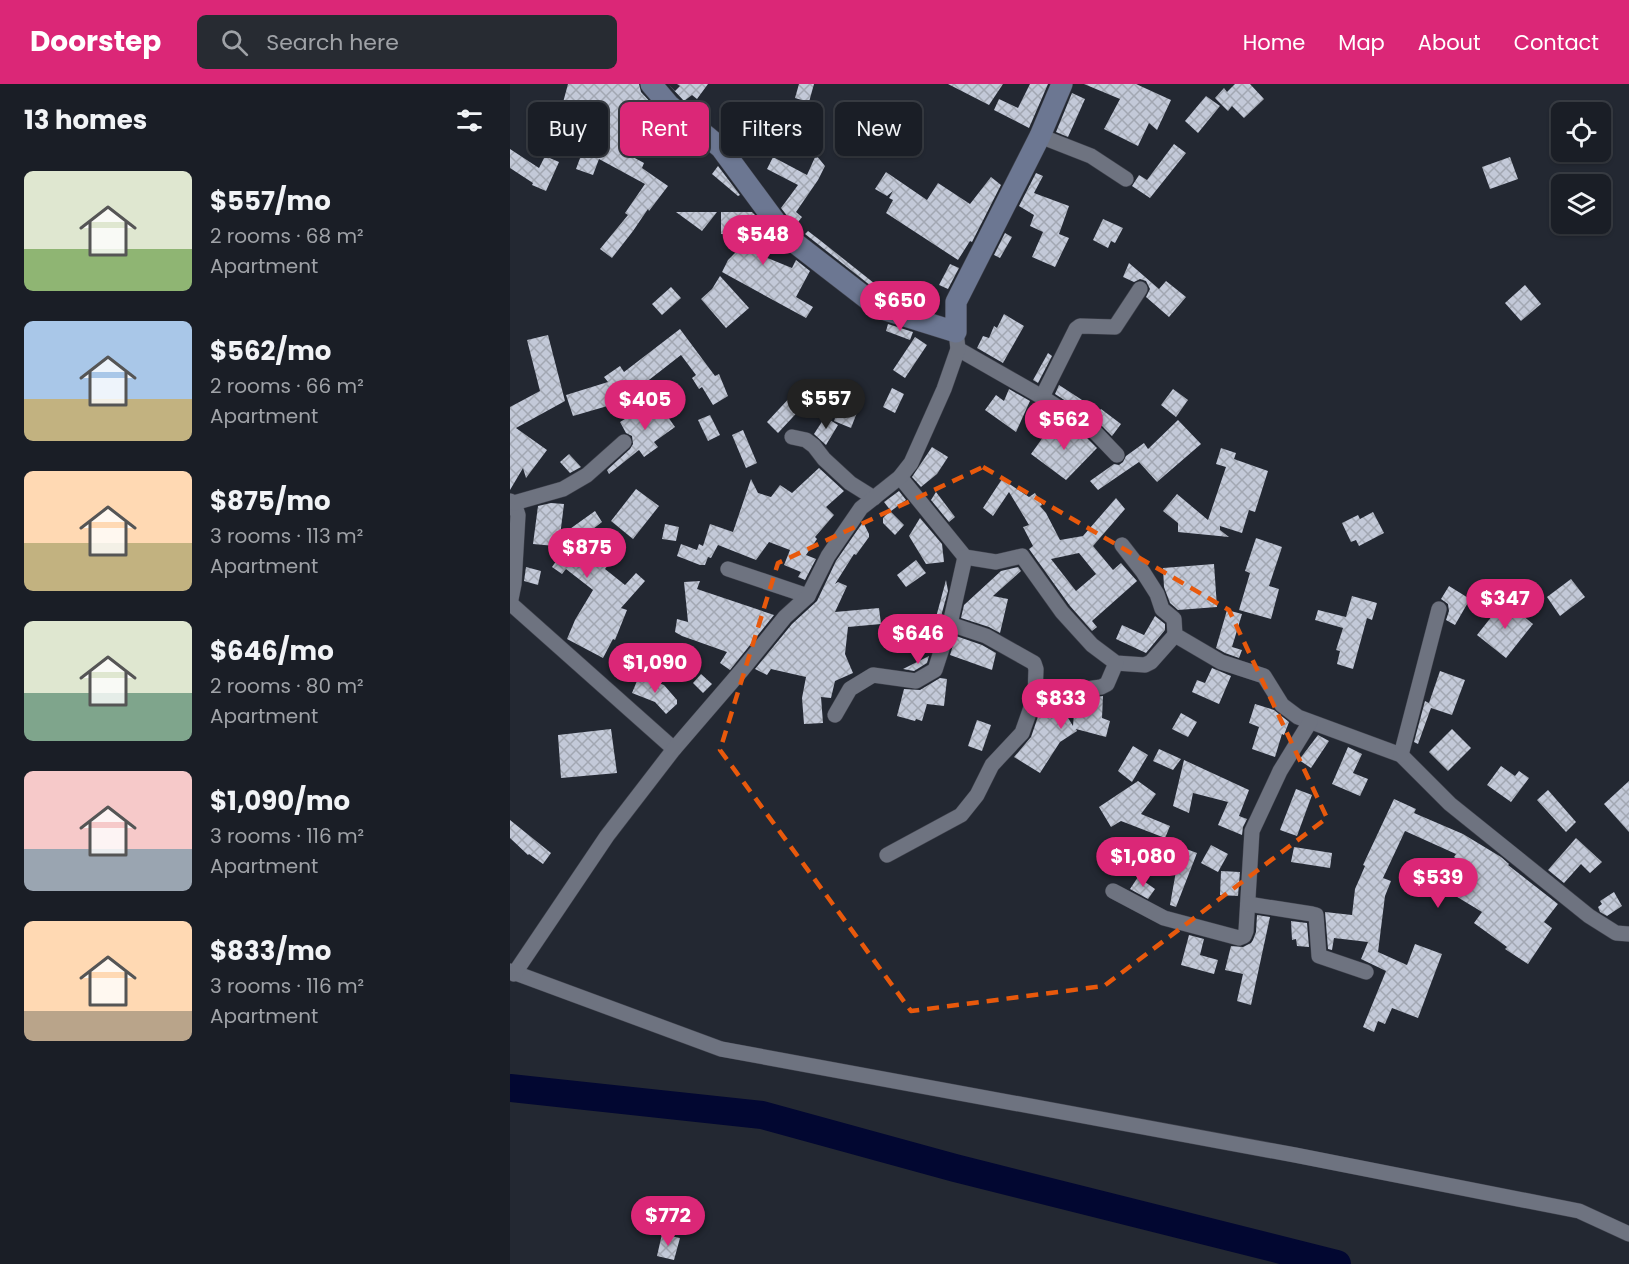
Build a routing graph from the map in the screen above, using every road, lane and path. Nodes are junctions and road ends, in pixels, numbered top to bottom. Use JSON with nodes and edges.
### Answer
{"nodes":[{"id":1,"x":651,"y":84,"type":"edge"},
{"id":2,"x":1062,"y":84,"type":"edge"},
{"id":3,"x":1040,"y":136,"type":"junction"},
{"id":4,"x":1126,"y":179,"type":"dead end"},
{"id":5,"x":1140,"y":289,"type":"dead end"},
{"id":6,"x":957,"y":340,"type":"junction"},
{"id":7,"x":1042,"y":397,"type":"junction"},
{"id":8,"x":792,"y":437,"type":"dead end"},
{"id":9,"x":624,"y":442,"type":"dead end"},
{"id":10,"x":1117,"y":455,"type":"dead end"},
{"id":11,"x":900,"y":477,"type":"junction"},
{"id":12,"x":874,"y":498,"type":"junction"},
{"id":13,"x":512,"y":502,"type":"edge"},
{"id":14,"x":1122,"y":545,"type":"dead end"},
{"id":15,"x":965,"y":557,"type":"junction"},
{"id":16,"x":728,"y":569,"type":"dead end"},
{"id":17,"x":808,"y":596,"type":"junction"},
{"id":18,"x":510,"y":604,"type":"edge"},
{"id":19,"x":1439,"y":609,"type":"dead end"},
{"id":20,"x":950,"y":624,"type":"junction"},
{"id":21,"x":1175,"y":635,"type":"junction"},
{"id":22,"x":1116,"y":663,"type":"junction"},
{"id":23,"x":1035,"y":696,"type":"junction"},
{"id":24,"x":835,"y":715,"type":"dead end"},
{"id":25,"x":1310,"y":722,"type":"junction"},
{"id":26,"x":674,"y":749,"type":"junction"},
{"id":27,"x":1401,"y":755,"type":"junction"},
{"id":28,"x":887,"y":855,"type":"dead end"},
{"id":29,"x":1113,"y":891,"type":"dead end"},
{"id":30,"x":1248,"y":904,"type":"junction"},
{"id":31,"x":1629,"y":934,"type":"edge"},
{"id":32,"x":1365,"y":972,"type":"dead end"},
{"id":33,"x":512,"y":973,"type":"edge"},
{"id":34,"x":1629,"y":1234,"type":"edge"}],
"edges":[{"from":1,"to":6,"type":"street"},
{"from":2,"to":3,"type":"street"},
{"from":3,"to":4,"type":"street"},
{"from":3,"to":6,"type":"street"},
{"from":5,"to":7,"type":"street"},
{"from":6,"to":7,"type":"street"},
{"from":6,"to":11,"type":"street"},
{"from":7,"to":10,"type":"street"},
{"from":8,"to":12,"type":"street"},
{"from":9,"to":13,"type":"street"},
{"from":11,"to":12,"type":"street"},
{"from":11,"to":15,"type":"street"},
{"from":12,"to":17,"type":"street"},
{"from":13,"to":18,"type":"street"},
{"from":14,"to":21,"type":"street"},
{"from":15,"to":20,"type":"street"},
{"from":15,"to":22,"type":"street"},
{"from":16,"to":17,"type":"street"},
{"from":17,"to":26,"type":"street"},
{"from":18,"to":26,"type":"street"},
{"from":19,"to":27,"type":"street"},
{"from":20,"to":23,"type":"street"},
{"from":20,"to":24,"type":"street"},
{"from":21,"to":22,"type":"street"},
{"from":21,"to":25,"type":"street"},
{"from":22,"to":23,"type":"street"},
{"from":23,"to":28,"type":"street"},
{"from":25,"to":27,"type":"street"},
{"from":25,"to":30,"type":"street"},
{"from":26,"to":33,"type":"street"},
{"from":27,"to":31,"type":"street"},
{"from":29,"to":30,"type":"street"},
{"from":30,"to":32,"type":"street"},
{"from":33,"to":34,"type":"street"}]}
